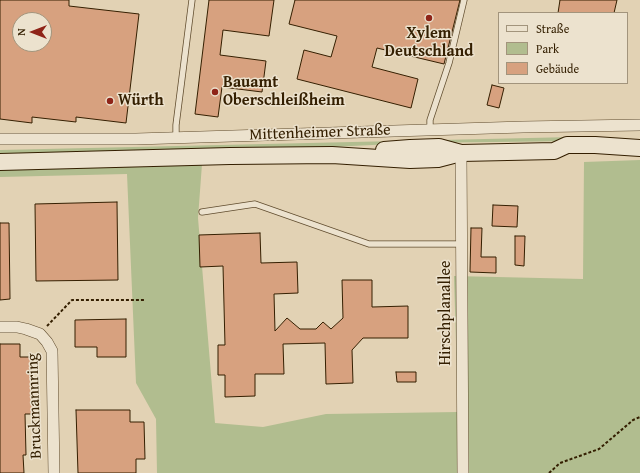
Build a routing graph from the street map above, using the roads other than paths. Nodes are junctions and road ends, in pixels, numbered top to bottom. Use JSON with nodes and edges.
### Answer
{"nodes":[{"id":1,"x":192,"y":0,"type":"edge"},
{"id":2,"x":464,"y":0,"type":"edge"},
{"id":3,"x":640,"y":125,"type":"edge"},
{"id":4,"x":430,"y":130,"type":"junction"},
{"id":5,"x":176,"y":137,"type":"junction"},
{"id":6,"x":0,"y":139,"type":"edge"},
{"id":7,"x":640,"y":149,"type":"edge"},
{"id":8,"x":461,"y":153,"type":"junction"},
{"id":9,"x":0,"y":162,"type":"edge"},
{"id":10,"x":202,"y":212,"type":"dead end"},
{"id":11,"x":461,"y":244,"type":"junction"},
{"id":12,"x":0,"y":327,"type":"edge"},
{"id":13,"x":54,"y":473,"type":"edge"},
{"id":14,"x":463,"y":473,"type":"edge"}],
"edges":[{"from":1,"to":5,"type":"lane"},
{"from":2,"to":4,"type":"lane"},
{"from":3,"to":4,"type":"street","name":"Mittenheimer Straße"},
{"from":4,"to":5,"type":"street","name":"Mittenheimer Straße"},
{"from":5,"to":6,"type":"street","name":"Mittenheimer Straße"},
{"from":7,"to":8,"type":"main road","name":"Mittenheimer Straße"},
{"from":8,"to":9,"type":"main road","name":"Mittenheimer Straße"},
{"from":8,"to":11,"type":"street","name":"Hirschplanallee"},
{"from":10,"to":11,"type":"lane"},
{"from":11,"to":14,"type":"street","name":"Hirschplanallee"},
{"from":12,"to":13,"type":"street","name":"Bruckmannring"}]}
